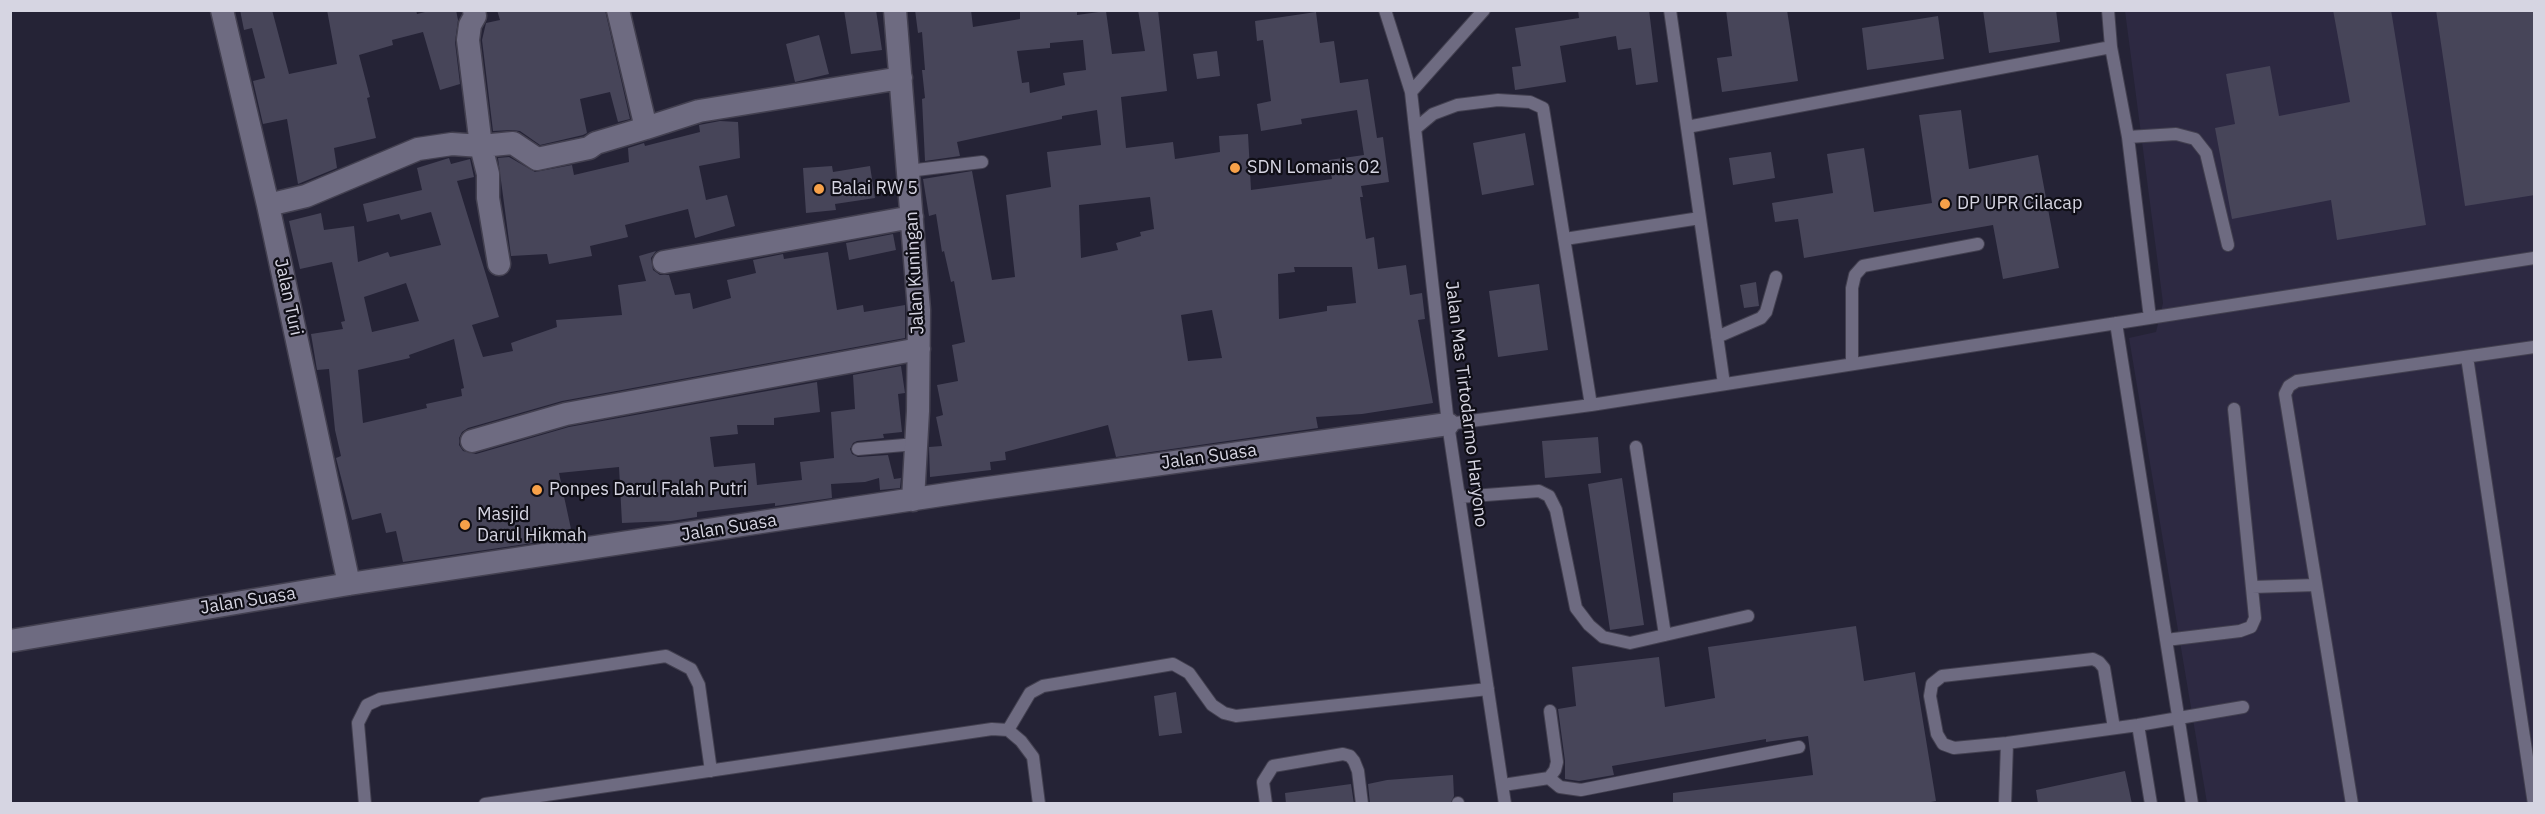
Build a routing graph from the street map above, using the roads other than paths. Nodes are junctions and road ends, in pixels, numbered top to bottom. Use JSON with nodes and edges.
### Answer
{"nodes":[{"id":1,"x":222,"y":10,"type":"edge"},
{"id":2,"x":474,"y":10,"type":"edge"},
{"id":3,"x":618,"y":10,"type":"edge"},
{"id":4,"x":895,"y":10,"type":"edge"},
{"id":5,"x":1385,"y":10,"type":"edge"},
{"id":6,"x":1484,"y":10,"type":"edge"},
{"id":7,"x":1670,"y":10,"type":"edge"},
{"id":8,"x":2108,"y":10,"type":"edge"},
{"id":9,"x":2111,"y":47,"type":"junction"},
{"id":10,"x":901,"y":78,"type":"junction"},
{"id":11,"x":1411,"y":92,"type":"junction"},
{"id":12,"x":1687,"y":127,"type":"junction"},
{"id":13,"x":646,"y":128,"type":"junction"},
{"id":14,"x":1414,"y":129,"type":"junction"},
{"id":15,"x":2128,"y":137,"type":"junction"},
{"id":16,"x":481,"y":146,"type":"junction"},
{"id":17,"x":982,"y":162,"type":"dead end"},
{"id":18,"x":908,"y":171,"type":"junction"},
{"id":19,"x":268,"y":205,"type":"junction"},
{"id":20,"x":912,"y":217,"type":"junction"},
{"id":21,"x":1700,"y":218,"type":"junction"},
{"id":22,"x":1565,"y":239,"type":"junction"},
{"id":23,"x":1978,"y":244,"type":"dead end"},
{"id":24,"x":2228,"y":245,"type":"dead end"},
{"id":25,"x":2535,"y":258,"type":"edge"},
{"id":26,"x":664,"y":262,"type":"dead end"},
{"id":27,"x":499,"y":264,"type":"dead end"},
{"id":28,"x":1776,"y":277,"type":"dead end"},
{"id":29,"x":2150,"y":318,"type":"junction"},
{"id":30,"x":2116,"y":323,"type":"junction"},
{"id":31,"x":1717,"y":337,"type":"junction"},
{"id":32,"x":2535,"y":347,"type":"edge"},
{"id":33,"x":919,"y":349,"type":"junction"},
{"id":34,"x":2468,"y":357,"type":"junction"},
{"id":35,"x":1852,"y":364,"type":"junction"},
{"id":36,"x":1724,"y":384,"type":"junction"},
{"id":37,"x":1591,"y":405,"type":"junction"},
{"id":38,"x":2234,"y":409,"type":"dead end"},
{"id":39,"x":1448,"y":424,"type":"junction"},
{"id":40,"x":472,"y":441,"type":"dead end"},
{"id":41,"x":916,"y":444,"type":"junction"},
{"id":42,"x":1636,"y":447,"type":"dead end"},
{"id":43,"x":858,"y":449,"type":"dead end"},
{"id":44,"x":1459,"y":496,"type":"junction"},
{"id":45,"x":913,"y":500,"type":"junction"},
{"id":46,"x":350,"y":584,"type":"junction"},
{"id":47,"x":2316,"y":585,"type":"junction"},
{"id":48,"x":2252,"y":587,"type":"junction"},
{"id":49,"x":1748,"y":616,"type":"dead end"},
{"id":50,"x":1665,"y":635,"type":"junction"},
{"id":51,"x":2166,"y":640,"type":"junction"},
{"id":52,"x":10,"y":641,"type":"edge"},
{"id":53,"x":1488,"y":688,"type":"junction"},
{"id":54,"x":2243,"y":707,"type":"dead end"},
{"id":55,"x":1550,"y":711,"type":"dead end"},
{"id":56,"x":2179,"y":718,"type":"junction"},
{"id":57,"x":2138,"y":725,"type":"junction"},
{"id":58,"x":2114,"y":728,"type":"junction"},
{"id":59,"x":1008,"y":730,"type":"junction"},
{"id":60,"x":2007,"y":743,"type":"junction"},
{"id":61,"x":1799,"y":747,"type":"dead end"},
{"id":62,"x":711,"y":771,"type":"junction"},
{"id":63,"x":1549,"y":778,"type":"junction"},
{"id":64,"x":1503,"y":785,"type":"junction"},
{"id":65,"x":365,"y":804,"type":"edge"},
{"id":66,"x":485,"y":804,"type":"edge"},
{"id":67,"x":1039,"y":804,"type":"edge"},
{"id":68,"x":1266,"y":804,"type":"edge"},
{"id":69,"x":1362,"y":804,"type":"edge"},
{"id":70,"x":1505,"y":804,"type":"edge"},
{"id":71,"x":2005,"y":804,"type":"edge"},
{"id":72,"x":2151,"y":804,"type":"edge"},
{"id":73,"x":2192,"y":804,"type":"edge"},
{"id":74,"x":2352,"y":804,"type":"edge"},
{"id":75,"x":2534,"y":804,"type":"edge"}],
"edges":[{"from":1,"to":19,"type":"street","name":"Jalan Turi"},
{"from":2,"to":16,"type":"street"},
{"from":3,"to":13,"type":"street"},
{"from":4,"to":10,"type":"street","name":"Jalan Kuningan"},
{"from":5,"to":11,"type":"lane","name":"Jalan Mas Tirtodarmo Haryono"},
{"from":6,"to":11,"type":"lane"},
{"from":7,"to":12,"type":"lane"},
{"from":8,"to":9,"type":"lane"},
{"from":9,"to":12,"type":"lane"},
{"from":9,"to":15,"type":"lane"},
{"from":10,"to":13,"type":"street"},
{"from":10,"to":18,"type":"street","name":"Jalan Kuningan"},
{"from":11,"to":14,"type":"lane","name":"Jalan Mas Tirtodarmo Haryono"},
{"from":12,"to":21,"type":"lane"},
{"from":13,"to":16,"type":"street"},
{"from":14,"to":22,"type":"lane"},
{"from":14,"to":39,"type":"lane","name":"Jalan Mas Tirtodarmo Haryono"},
{"from":15,"to":24,"type":"lane"},
{"from":15,"to":29,"type":"lane"},
{"from":16,"to":19,"type":"street"},
{"from":16,"to":27,"type":"street"},
{"from":17,"to":18,"type":"lane"},
{"from":18,"to":20,"type":"street","name":"Jalan Kuningan"},
{"from":19,"to":46,"type":"street","name":"Jalan Turi"},
{"from":20,"to":26,"type":"street"},
{"from":20,"to":33,"type":"street","name":"Jalan Kuningan"},
{"from":21,"to":22,"type":"lane"},
{"from":21,"to":31,"type":"lane"},
{"from":22,"to":37,"type":"lane"},
{"from":23,"to":35,"type":"lane"},
{"from":25,"to":29,"type":"lane"},
{"from":28,"to":31,"type":"lane"},
{"from":29,"to":30,"type":"lane"},
{"from":30,"to":35,"type":"lane"},
{"from":30,"to":51,"type":"lane"},
{"from":31,"to":36,"type":"lane"},
{"from":32,"to":34,"type":"lane"},
{"from":33,"to":40,"type":"street"},
{"from":33,"to":41,"type":"street","name":"Jalan Kuningan"},
{"from":34,"to":47,"type":"lane"},
{"from":34,"to":75,"type":"lane"},
{"from":35,"to":36,"type":"lane"},
{"from":36,"to":37,"type":"lane"},
{"from":37,"to":39,"type":"lane"},
{"from":38,"to":48,"type":"lane"},
{"from":39,"to":44,"type":"lane","name":"Jalan Mas Tirtodarmo Haryono"},
{"from":39,"to":45,"type":"street","name":"Jalan Suasa"},
{"from":41,"to":43,"type":"lane"},
{"from":41,"to":45,"type":"street","name":"Jalan Kuningan"},
{"from":42,"to":50,"type":"lane"},
{"from":44,"to":50,"type":"lane"},
{"from":44,"to":53,"type":"lane","name":"Jalan Mas Tirtodarmo Haryono"},
{"from":45,"to":46,"type":"street","name":"Jalan Suasa"},
{"from":46,"to":52,"type":"street","name":"Jalan Suasa"},
{"from":47,"to":48,"type":"lane"},
{"from":47,"to":74,"type":"lane"},
{"from":48,"to":51,"type":"lane"},
{"from":49,"to":50,"type":"lane"},
{"from":51,"to":56,"type":"lane"},
{"from":53,"to":59,"type":"lane"},
{"from":53,"to":64,"type":"lane","name":"Jalan Mas Tirtodarmo Haryono"},
{"from":54,"to":56,"type":"lane"},
{"from":55,"to":63,"type":"lane"},
{"from":56,"to":57,"type":"lane"},
{"from":56,"to":73,"type":"lane"},
{"from":57,"to":58,"type":"lane"},
{"from":57,"to":72,"type":"lane"},
{"from":58,"to":60,"type":"lane"},
{"from":58,"to":60,"type":"lane"},
{"from":59,"to":62,"type":"lane"},
{"from":59,"to":67,"type":"lane"},
{"from":60,"to":71,"type":"lane"},
{"from":61,"to":63,"type":"lane"},
{"from":62,"to":65,"type":"lane"},
{"from":62,"to":66,"type":"lane"},
{"from":63,"to":64,"type":"lane"},
{"from":64,"to":70,"type":"lane","name":"Jalan Mas Tirtodarmo Haryono"},
{"from":68,"to":69,"type":"lane"}]}
